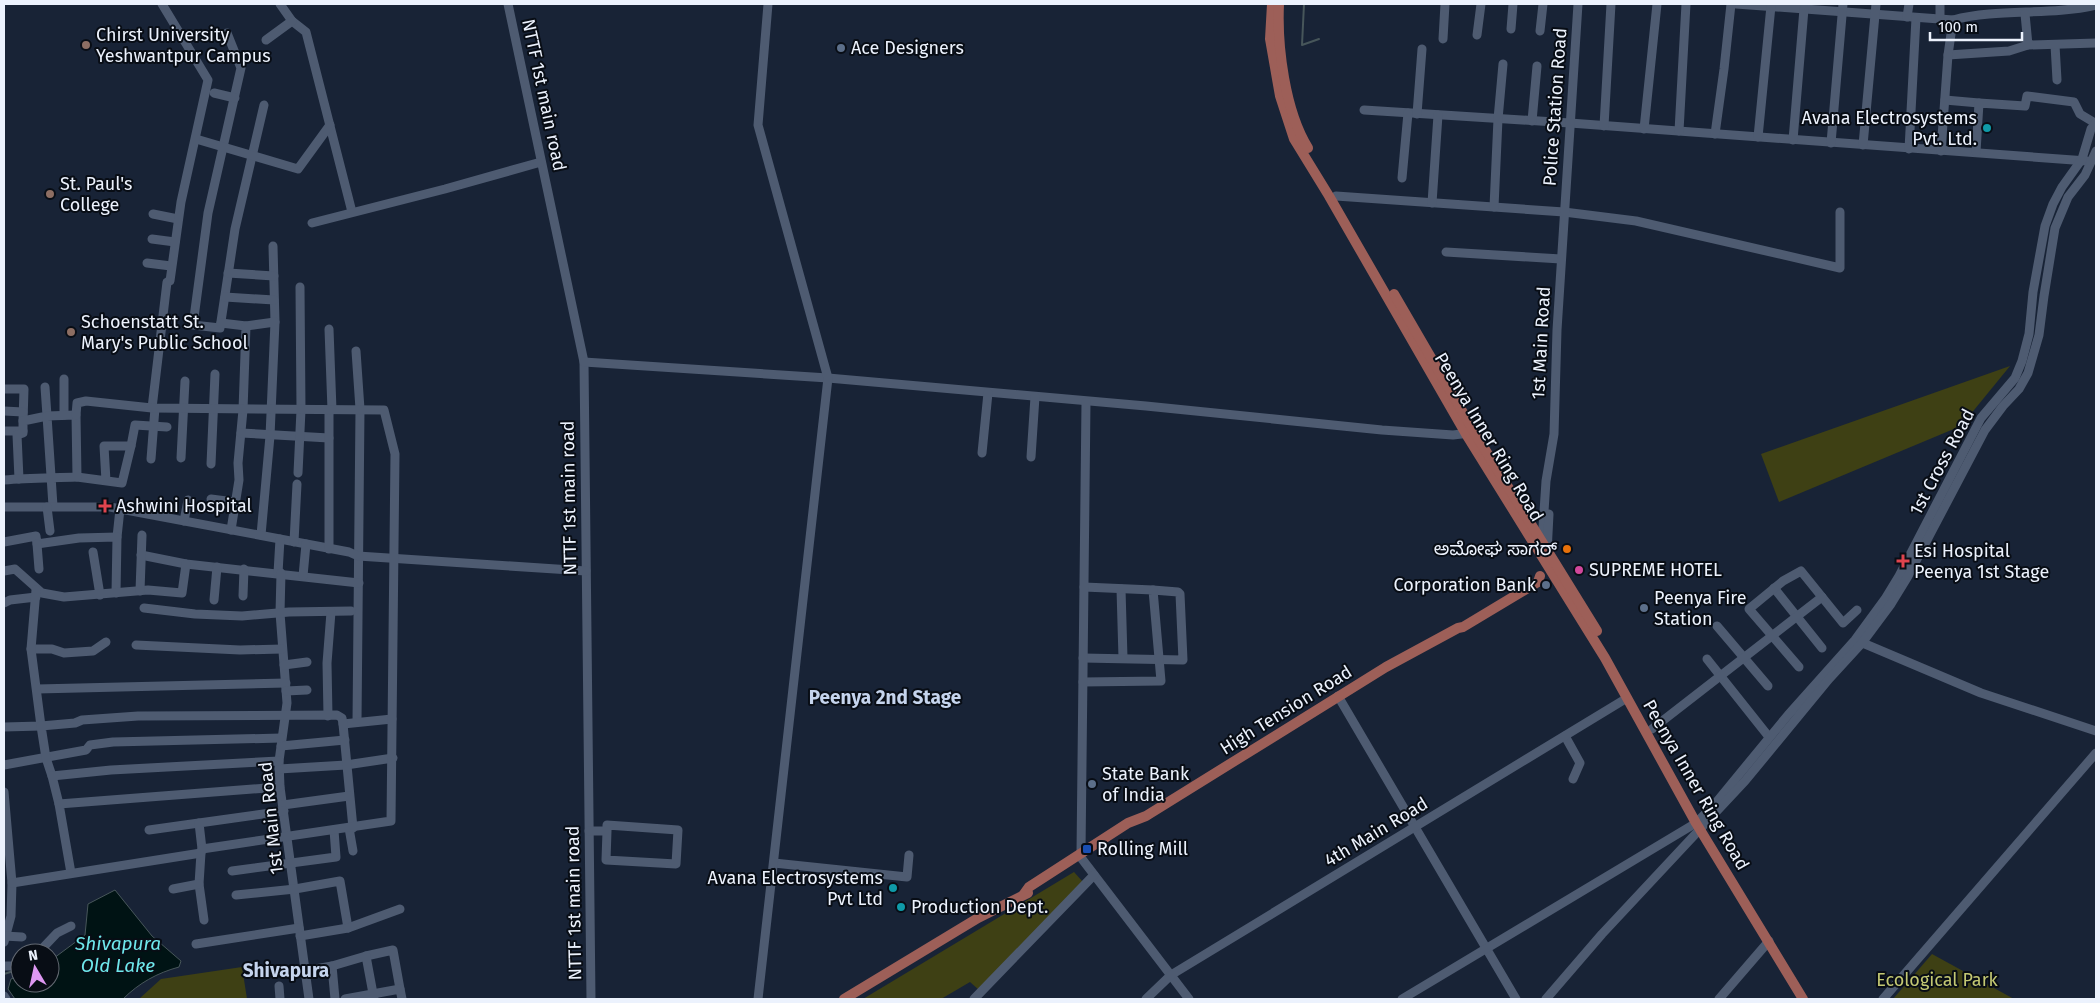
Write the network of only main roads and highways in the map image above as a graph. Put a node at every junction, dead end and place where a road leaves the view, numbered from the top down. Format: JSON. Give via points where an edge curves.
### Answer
{"nodes":[{"id":1,"x":1272,"y":4,"type":"edge"},
{"id":2,"x":1279,"y":4,"type":"edge"},
{"id":3,"x":1464,"y":423,"type":"junction"},
{"id":4,"x":1553,"y":566,"type":"junction"},
{"id":5,"x":1700,"y":824,"type":"junction"},
{"id":6,"x":844,"y":999,"type":"edge"},
{"id":7,"x":1803,"y":999,"type":"edge"},
{"id":8,"x":1811,"y":999,"type":"edge"}],
"edges":[{"from":1,"to":3,"type":"main road","name":"Peenya Inner Ring Road","via":[[1270,39],[1280,96],[1294,139]]},
{"from":2,"to":3,"type":"main road","name":"Peenya Inner Ring Road","via":[[1278,31],[1289,98],[1302,139]]},
{"from":3,"to":4,"type":"main road","name":"Peenya Inner Ring Road"},
{"from":4,"to":5,"type":"main road","name":"Peenya Inner Ring Road"},
{"from":4,"to":5,"type":"main road","name":"Peenya Inner Ring Road","via":[[1613,657]]},
{"from":4,"to":6,"type":"main road","name":"High Tension Road","via":[[1540,576],[1538,582],[1463,628],[1386,667],[1169,802],[1128,823],[1024,894]]},
{"from":5,"to":7,"type":"main road","name":"Peenya Inner Ring Road"},
{"from":5,"to":8,"type":"main road","name":"Peenya Inner Ring Road"}]}
